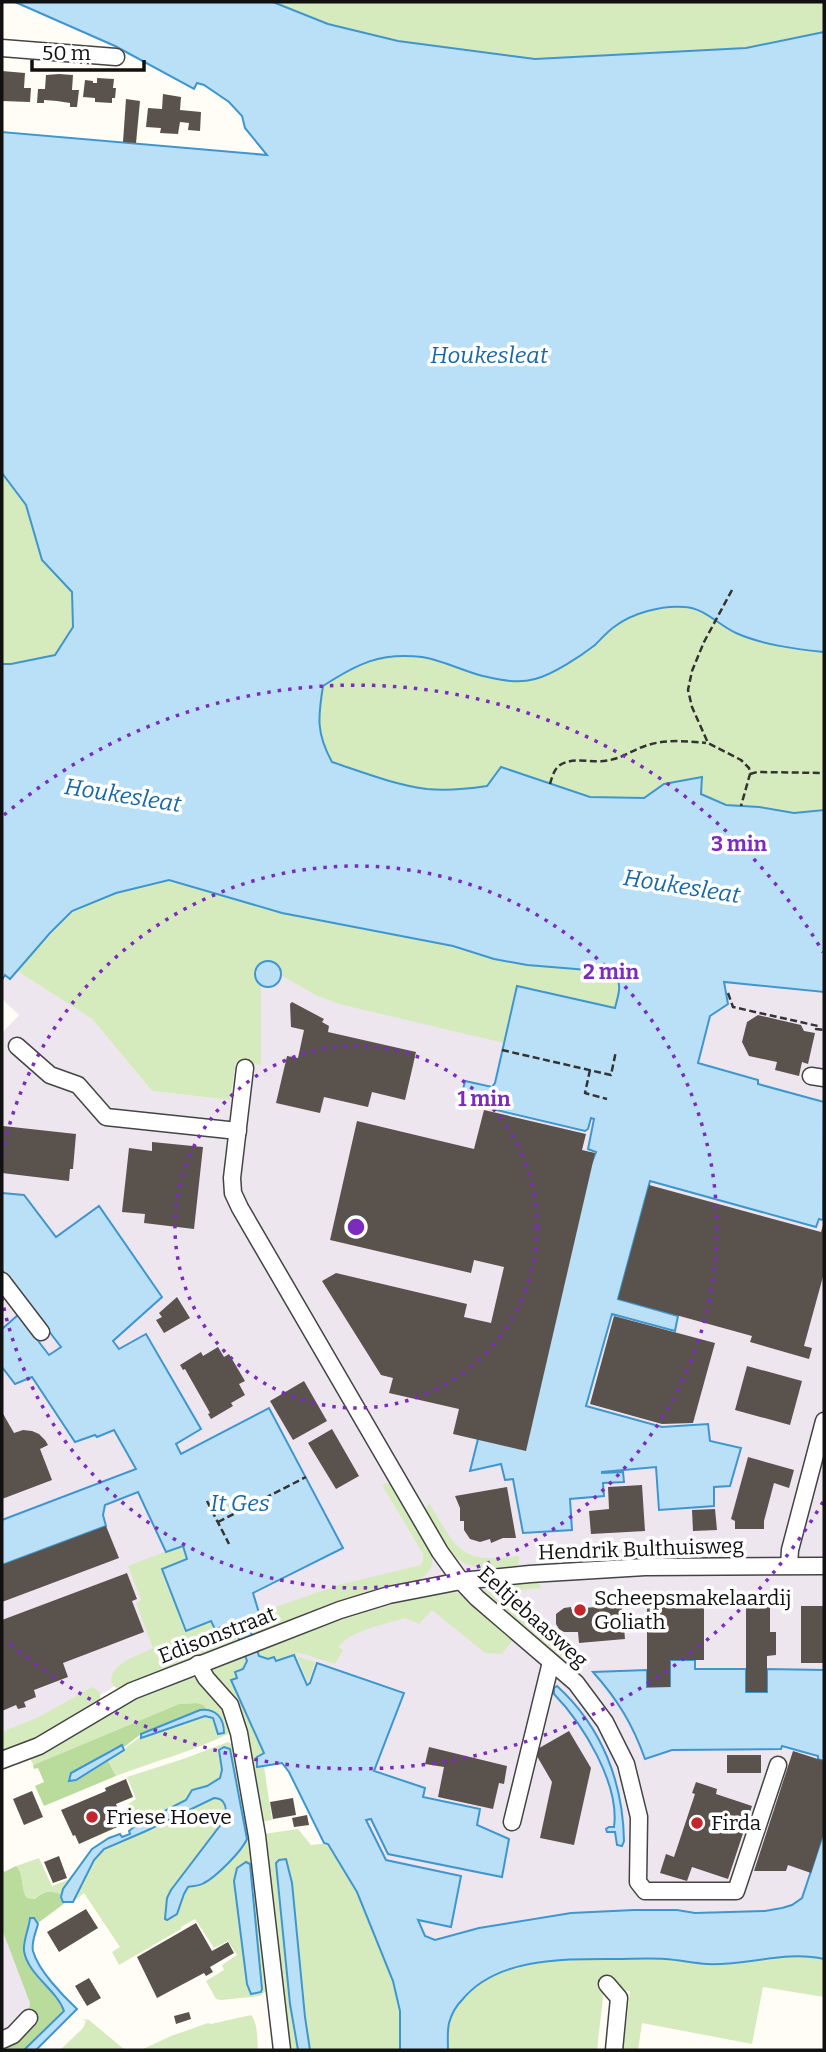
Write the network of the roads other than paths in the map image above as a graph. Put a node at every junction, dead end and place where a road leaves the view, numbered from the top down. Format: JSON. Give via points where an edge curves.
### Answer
{"nodes":[{"id":1,"x":2,"y":48,"type":"edge"},
{"id":2,"x":116,"y":57,"type":"dead end"},
{"id":3,"x":17,"y":1046,"type":"dead end"},
{"id":4,"x":245,"y":1068,"type":"dead end"},
{"id":5,"x":238,"y":1131,"type":"junction"},
{"id":6,"x":2,"y":1281,"type":"edge"},
{"id":7,"x":41,"y":1332,"type":"dead end"},
{"id":8,"x":824,"y":1421,"type":"edge"},
{"id":9,"x":789,"y":1565,"type":"junction"},
{"id":10,"x":824,"y":1566,"type":"edge"},
{"id":11,"x":461,"y":1581,"type":"junction"},
{"id":12,"x":551,"y":1662,"type":"junction"},
{"id":13,"x":198,"y":1664,"type":"junction"},
{"id":14,"x":2,"y":1760,"type":"edge"},
{"id":15,"x":778,"y":1765,"type":"dead end"},
{"id":16,"x":513,"y":1822,"type":"dead end"},
{"id":17,"x":607,"y":1984,"type":"dead end"},
{"id":18,"x":29,"y":2018,"type":"dead end"},
{"id":19,"x":2,"y":2040,"type":"edge"},
{"id":20,"x":282,"y":2050,"type":"edge"},
{"id":21,"x":614,"y":2050,"type":"edge"}],
"edges":[{"from":1,"to":2,"type":"street"},
{"from":3,"to":5,"type":"street","via":[[50,1075],[78,1085],[106,1117]]},
{"from":4,"to":5,"type":"street","name":"Eeltjebaasweg"},
{"from":5,"to":11,"type":"street","name":"Eeltjebaasweg","via":[[232,1178],[240,1208]]},
{"from":6,"to":7,"type":"street"},
{"from":8,"to":9,"type":"street"},
{"from":9,"to":10,"type":"street","name":"Hendrik Bulthuisweg"},
{"from":9,"to":11,"type":"street","name":"Hendrik Bulthuisweg","via":[[645,1567]]},
{"from":11,"to":12,"type":"street","name":"Eeltjebaasweg"},
{"from":11,"to":13,"type":"street","name":"Edisonstraat","via":[[352,1606]]},
{"from":12,"to":15,"type":"street","name":"Eeltjebaasweg","via":[[576,1683],[606,1722],[626,1763],[639,1817],[638,1882],[645,1891],[736,1891]]},
{"from":12,"to":16,"type":"street"},
{"from":13,"to":14,"type":"street","name":"Edisonstraat","via":[[132,1691],[39,1746]]},
{"from":13,"to":20,"type":"street","via":[[230,1706],[239,1733],[257,1836]]},
{"from":17,"to":21,"type":"street","via":[[620,1998]]},
{"from":18,"to":19,"type":"street"}]}
